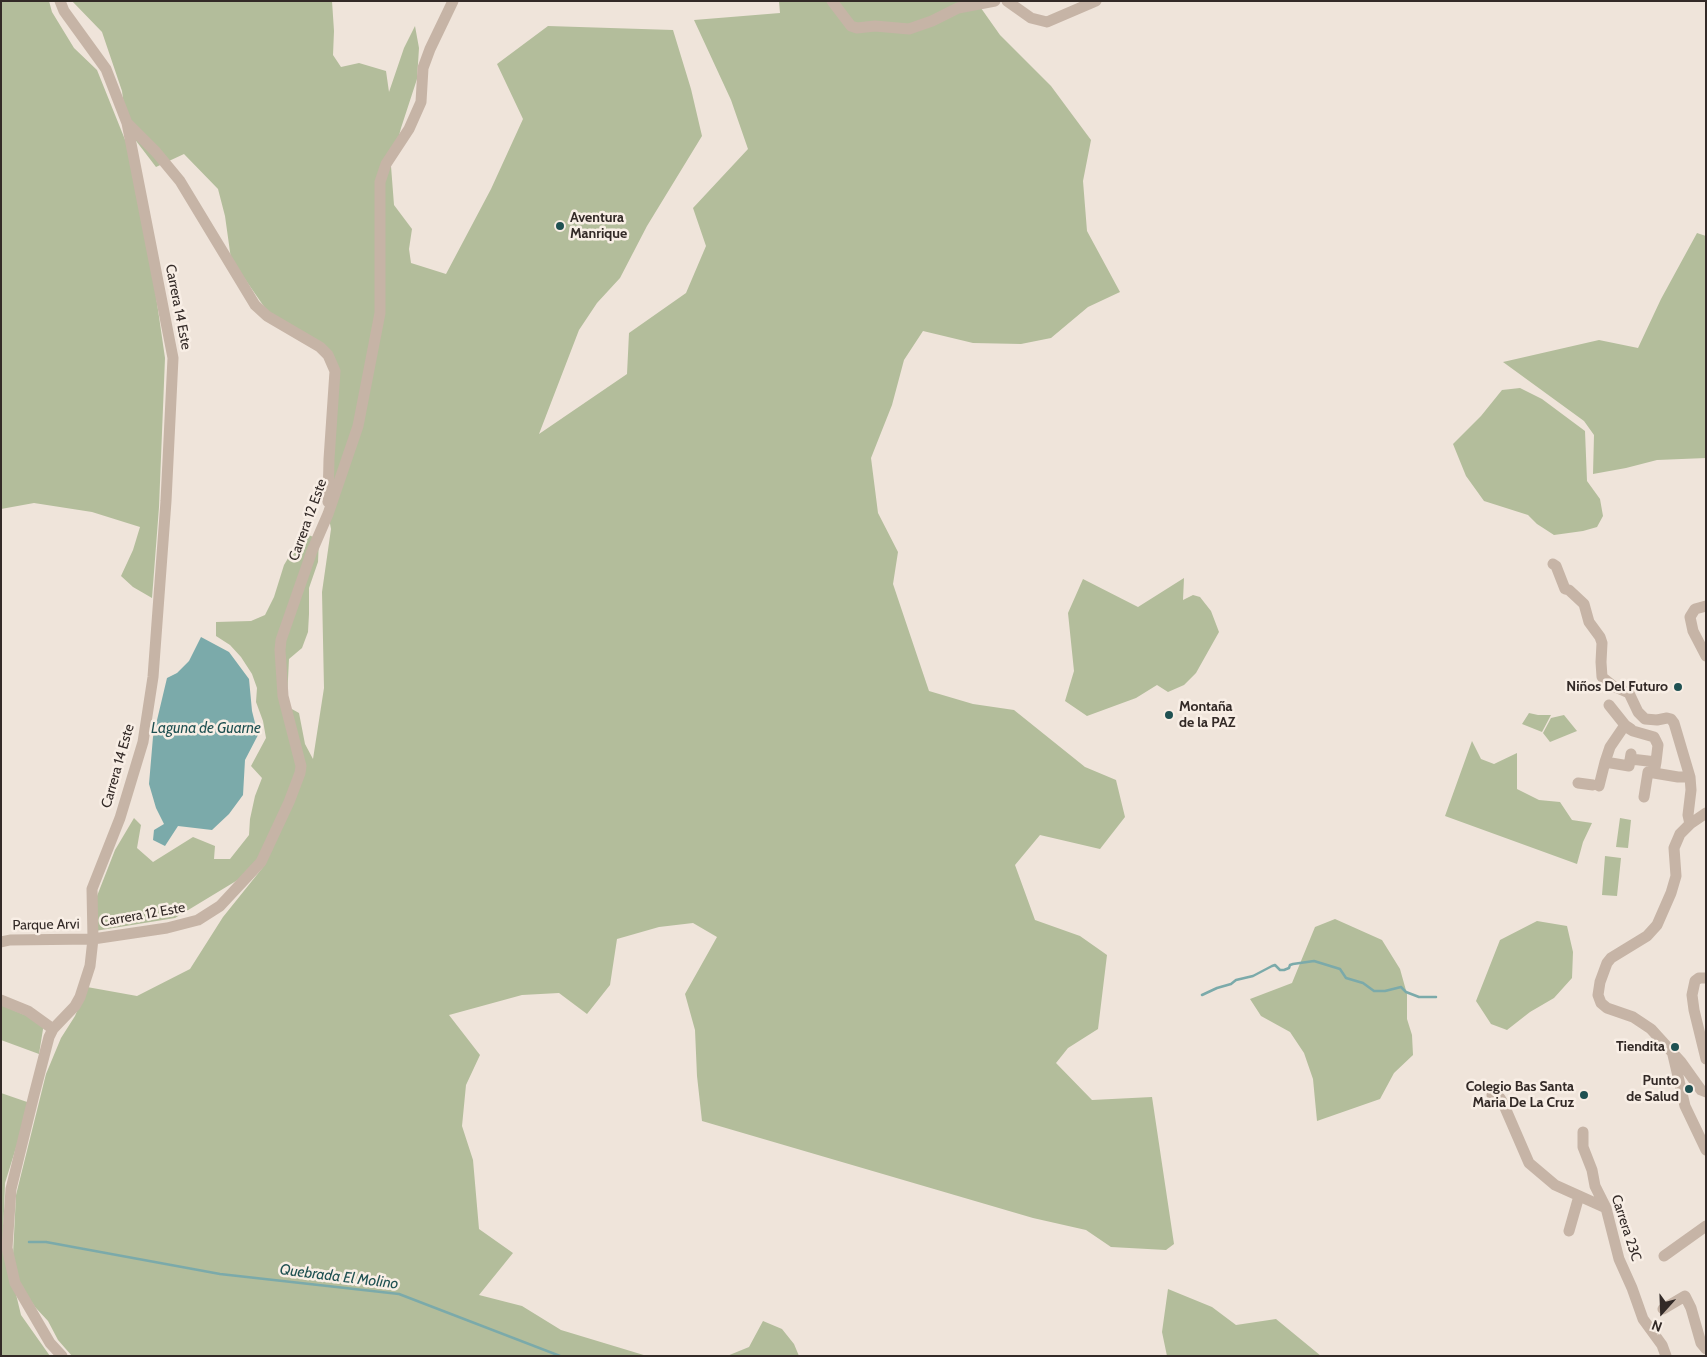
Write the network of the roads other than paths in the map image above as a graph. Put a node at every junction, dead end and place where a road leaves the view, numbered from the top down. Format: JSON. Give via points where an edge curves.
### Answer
{"nodes":[{"id":1,"x":60,"y":1,"type":"edge"},
{"id":2,"x":454,"y":1,"type":"edge"},
{"id":3,"x":832,"y":1,"type":"edge"},
{"id":4,"x":995,"y":1,"type":"edge"},
{"id":5,"x":1007,"y":1,"type":"edge"},
{"id":6,"x":1096,"y":1,"type":"edge"},
{"id":7,"x":128,"y":123,"type":"junction"},
{"id":8,"x":328,"y":514,"type":"junction"},
{"id":9,"x":1553,"y":564,"type":"dead end"},
{"id":10,"x":1706,"y":606,"type":"edge"},
{"id":11,"x":1706,"y":656,"type":"edge"},
{"id":12,"x":1609,"y":705,"type":"dead end"},
{"id":13,"x":1674,"y":723,"type":"junction"},
{"id":14,"x":1627,"y":727,"type":"junction"},
{"id":15,"x":1605,"y":762,"type":"junction"},
{"id":16,"x":1655,"y":768,"type":"junction"},
{"id":17,"x":1690,"y":777,"type":"junction"},
{"id":18,"x":1578,"y":783,"type":"dead end"},
{"id":19,"x":1644,"y":797,"type":"dead end"},
{"id":20,"x":1706,"y":813,"type":"edge"},
{"id":21,"x":1690,"y":824,"type":"junction"},
{"id":22,"x":92,"y":939,"type":"junction"},
{"id":23,"x":1,"y":942,"type":"edge"},
{"id":24,"x":1706,"y":978,"type":"edge"},
{"id":25,"x":1,"y":1000,"type":"edge"},
{"id":26,"x":53,"y":1029,"type":"junction"},
{"id":27,"x":1673,"y":1054,"type":"junction"},
{"id":28,"x":1706,"y":1059,"type":"edge"},
{"id":29,"x":1706,"y":1092,"type":"edge"},
{"id":30,"x":1492,"y":1094,"type":"dead end"},
{"id":31,"x":1583,"y":1132,"type":"dead end"},
{"id":32,"x":1706,"y":1150,"type":"edge"},
{"id":33,"x":1579,"y":1196,"type":"junction"},
{"id":34,"x":1606,"y":1208,"type":"junction"},
{"id":35,"x":1706,"y":1226,"type":"edge"},
{"id":36,"x":1569,"y":1231,"type":"dead end"},
{"id":37,"x":1664,"y":1256,"type":"dead end"},
{"id":38,"x":1664,"y":1309,"type":"dead end"},
{"id":39,"x":1706,"y":1349,"type":"edge"},
{"id":40,"x":62,"y":1356,"type":"edge"},
{"id":41,"x":1666,"y":1356,"type":"edge"}],
"edges":[{"from":1,"to":7,"type":"street","via":[[106,68]]},
{"from":2,"to":8,"type":"street","name":"Carrera 12 Este","via":[[430,49],[424,68],[421,102],[386,164],[380,182],[380,313],[358,426]]},
{"from":3,"to":4,"type":"street","via":[[857,28],[909,29],[958,8]]},
{"from":5,"to":6,"type":"street","via":[[1031,18],[1047,22]]},
{"from":7,"to":8,"type":"street","via":[[180,181],[255,305],[328,355],[335,371]]},
{"from":7,"to":22,"type":"street","name":"Carrera 14 Este","via":[[173,358],[153,677],[143,742],[120,818],[92,889]]},
{"from":8,"to":22,"type":"street","name":"Carrera 12 Este","via":[[281,640],[283,696],[301,766],[289,802],[261,862],[220,906],[198,920]]},
{"from":9,"to":13,"type":"street","via":[[1565,588],[1584,604],[1589,622],[1600,637],[1602,643],[1596,677],[1629,693],[1645,719],[1667,718]]},
{"from":10,"to":11,"type":"street","via":[[1695,609],[1690,617],[1693,631]]},
{"from":12,"to":14,"type":"street"},
{"from":13,"to":14,"type":"street","via":[[1636,730]]},
{"from":13,"to":17,"type":"street"},
{"from":14,"to":15,"type":"street","via":[[1610,747]]},
{"from":14,"to":16,"type":"street","via":[[1654,737],[1658,746]]},
{"from":15,"to":16,"type":"street","via":[[1629,766],[1631,756]]},
{"from":15,"to":18,"type":"street","via":[[1596,785]]},
{"from":16,"to":17,"type":"street","via":[[1678,777]]},
{"from":16,"to":19,"type":"street","via":[[1648,772]]},
{"from":17,"to":21,"type":"street"},
{"from":20,"to":21,"type":"street"},
{"from":21,"to":27,"type":"street","via":[[1680,834],[1674,848],[1676,876],[1658,924],[1647,936],[1611,958],[1598,995],[1607,1008],[1633,1017],[1651,1029]]},
{"from":22,"to":23,"type":"street","name":"Parque Arvi"},
{"from":22,"to":26,"type":"street","name":"Carrera 14 Este","via":[[90,966],[80,998]]},
{"from":24,"to":28,"type":"street","via":[[1695,981],[1692,995]]},
{"from":25,"to":26,"type":"street","via":[[28,1011]]},
{"from":26,"to":40,"type":"street","name":"Carrera 14 Este","via":[[11,1190],[7,1248],[15,1283],[50,1342]]},
{"from":27,"to":29,"type":"street"},
{"from":27,"to":32,"type":"street","via":[[1685,1106]]},
{"from":30,"to":33,"type":"street","via":[[1503,1103],[1528,1163],[1555,1185]]},
{"from":31,"to":34,"type":"street","name":"Carrera 23C","via":[[1582,1147]]},
{"from":33,"to":34,"type":"street"},
{"from":33,"to":36,"type":"street"},
{"from":34,"to":41,"type":"street","name":"Carrera 23C","via":[[1619,1259],[1643,1319]]},
{"from":35,"to":37,"type":"street"},
{"from":38,"to":39,"type":"street","via":[[1685,1296]]}]}
